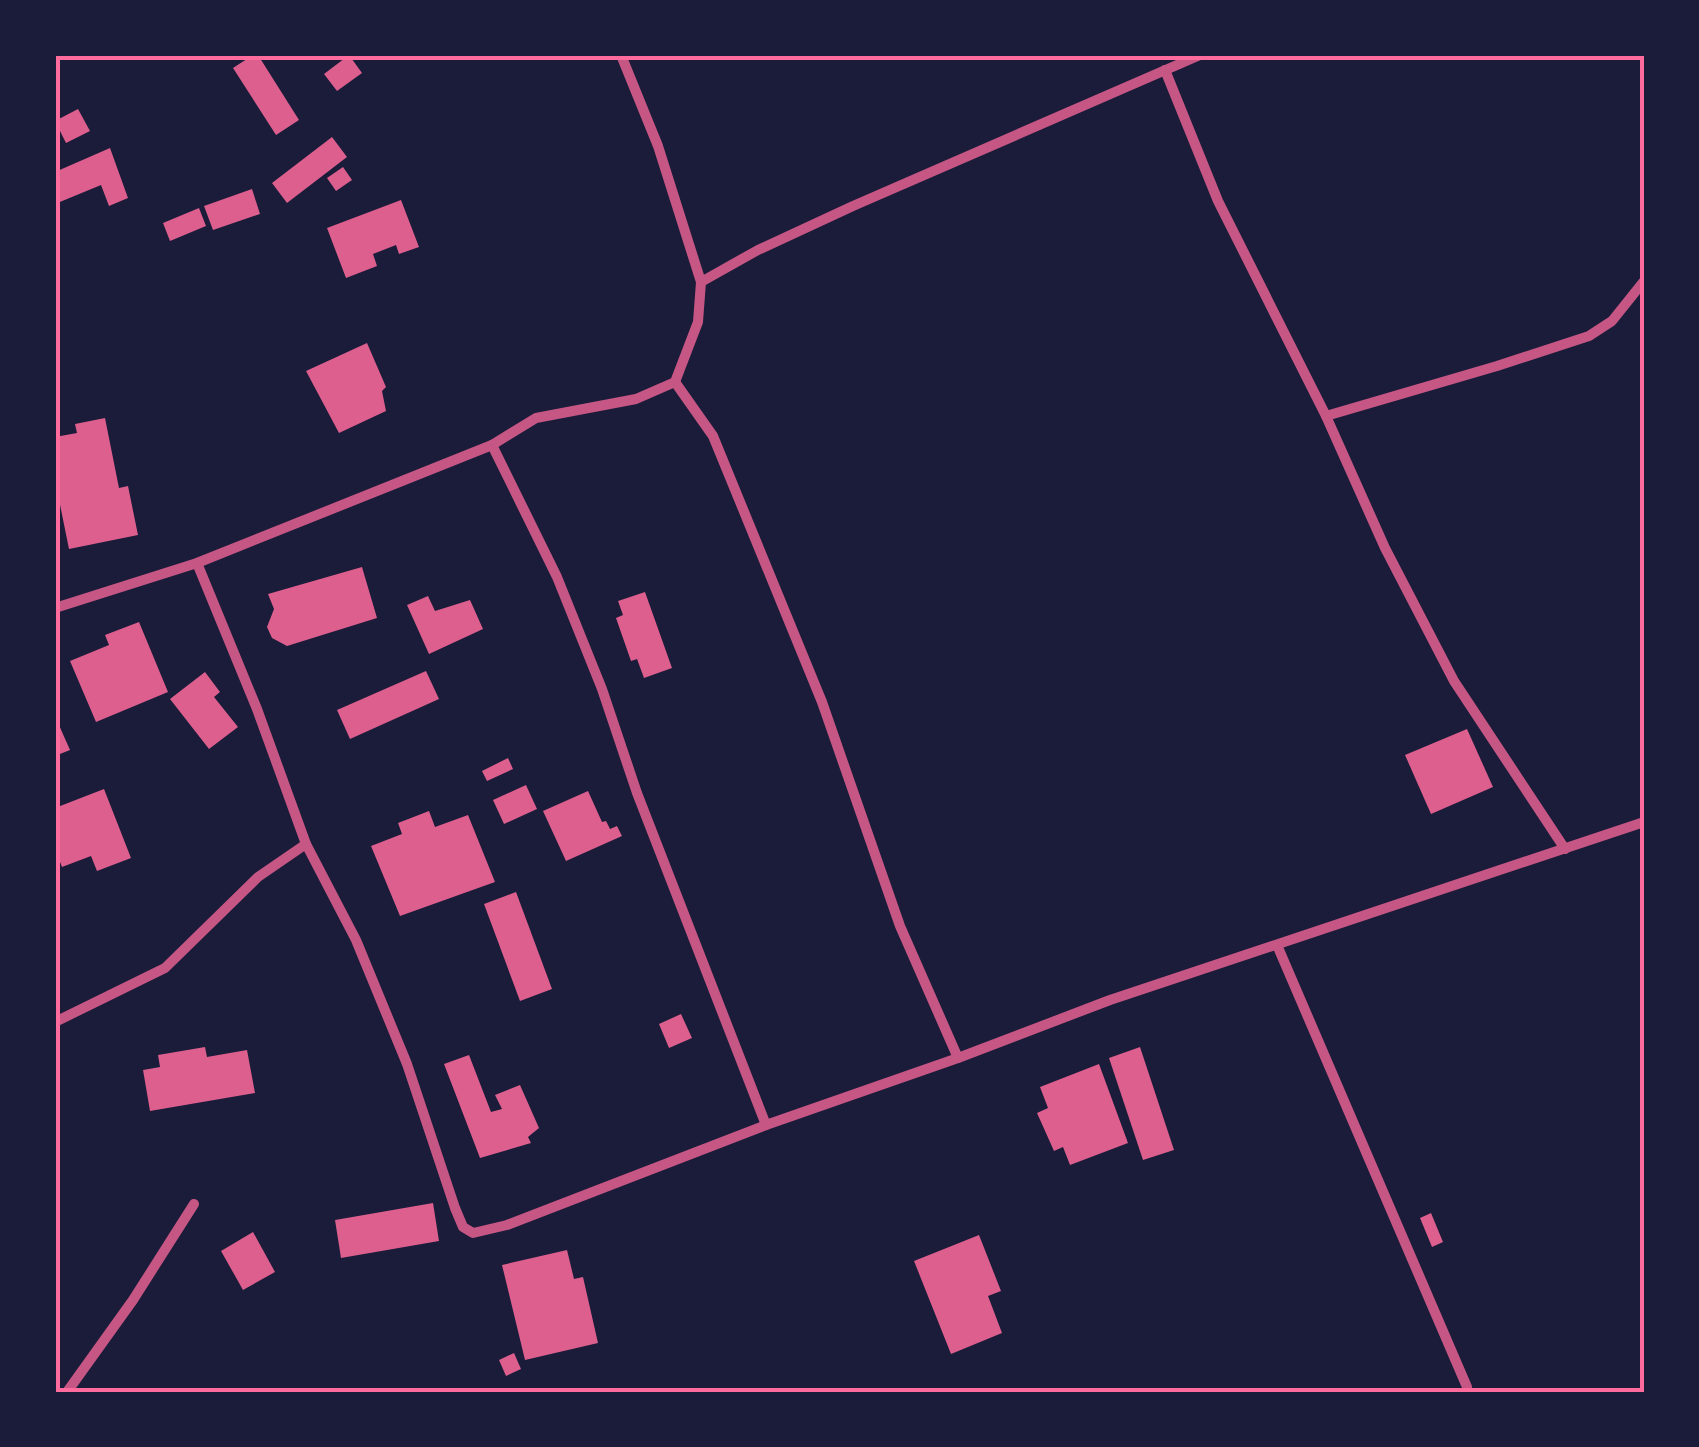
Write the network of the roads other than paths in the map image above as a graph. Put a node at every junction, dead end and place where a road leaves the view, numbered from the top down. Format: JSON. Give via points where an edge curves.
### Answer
{"nodes":[{"id":1,"x":621,"y":55,"type":"edge"},
{"id":2,"x":1200,"y":55,"type":"edge"},
{"id":3,"x":1182,"y":58,"type":"edge"},
{"id":4,"x":1165,"y":70,"type":"junction"},
{"id":5,"x":1644,"y":281,"type":"edge"},
{"id":6,"x":702,"y":282,"type":"junction"},
{"id":7,"x":675,"y":382,"type":"junction"},
{"id":8,"x":1326,"y":416,"type":"junction"},
{"id":9,"x":492,"y":445,"type":"junction"},
{"id":10,"x":197,"y":563,"type":"junction"},
{"id":11,"x":55,"y":608,"type":"edge"},
{"id":12,"x":1644,"y":822,"type":"edge"},
{"id":13,"x":306,"y":844,"type":"junction"},
{"id":14,"x":1565,"y":849,"type":"junction"},
{"id":15,"x":1276,"y":945,"type":"junction"},
{"id":16,"x":55,"y":1022,"type":"edge"},
{"id":17,"x":958,"y":1058,"type":"junction"},
{"id":18,"x":766,"y":1125,"type":"junction"},
{"id":19,"x":194,"y":1204,"type":"dead end"},
{"id":20,"x":1467,"y":1388,"type":"dead end"},
{"id":21,"x":68,"y":1392,"type":"edge"}],
"edges":[{"from":1,"to":6,"type":"street"},
{"from":2,"to":3,"type":"street"},
{"from":3,"to":4,"type":"street"},
{"from":4,"to":6,"type":"street","via":[[758,250]]},
{"from":4,"to":8,"type":"street","via":[[1218,201]]},
{"from":5,"to":8,"type":"street","via":[[1612,321],[1589,336]]},
{"from":6,"to":7,"type":"street","via":[[698,322]]},
{"from":7,"to":9,"type":"street","via":[[636,399],[536,418]]},
{"from":7,"to":17,"type":"street","via":[[713,436],[822,702],[900,926]]},
{"from":8,"to":14,"type":"street","via":[[1454,682]]},
{"from":9,"to":10,"type":"street"},
{"from":9,"to":18,"type":"street","via":[[590,657]]},
{"from":10,"to":11,"type":"street"},
{"from":10,"to":13,"type":"street"},
{"from":12,"to":14,"type":"street"},
{"from":13,"to":16,"type":"street","via":[[258,877],[165,968]]},
{"from":13,"to":18,"type":"street","via":[[356,940],[407,1064],[463,1227],[473,1233],[507,1225]]},
{"from":14,"to":15,"type":"street"},
{"from":15,"to":17,"type":"street"},
{"from":15,"to":20,"type":"street"},
{"from":17,"to":18,"type":"street"},
{"from":19,"to":21,"type":"street"}]}
